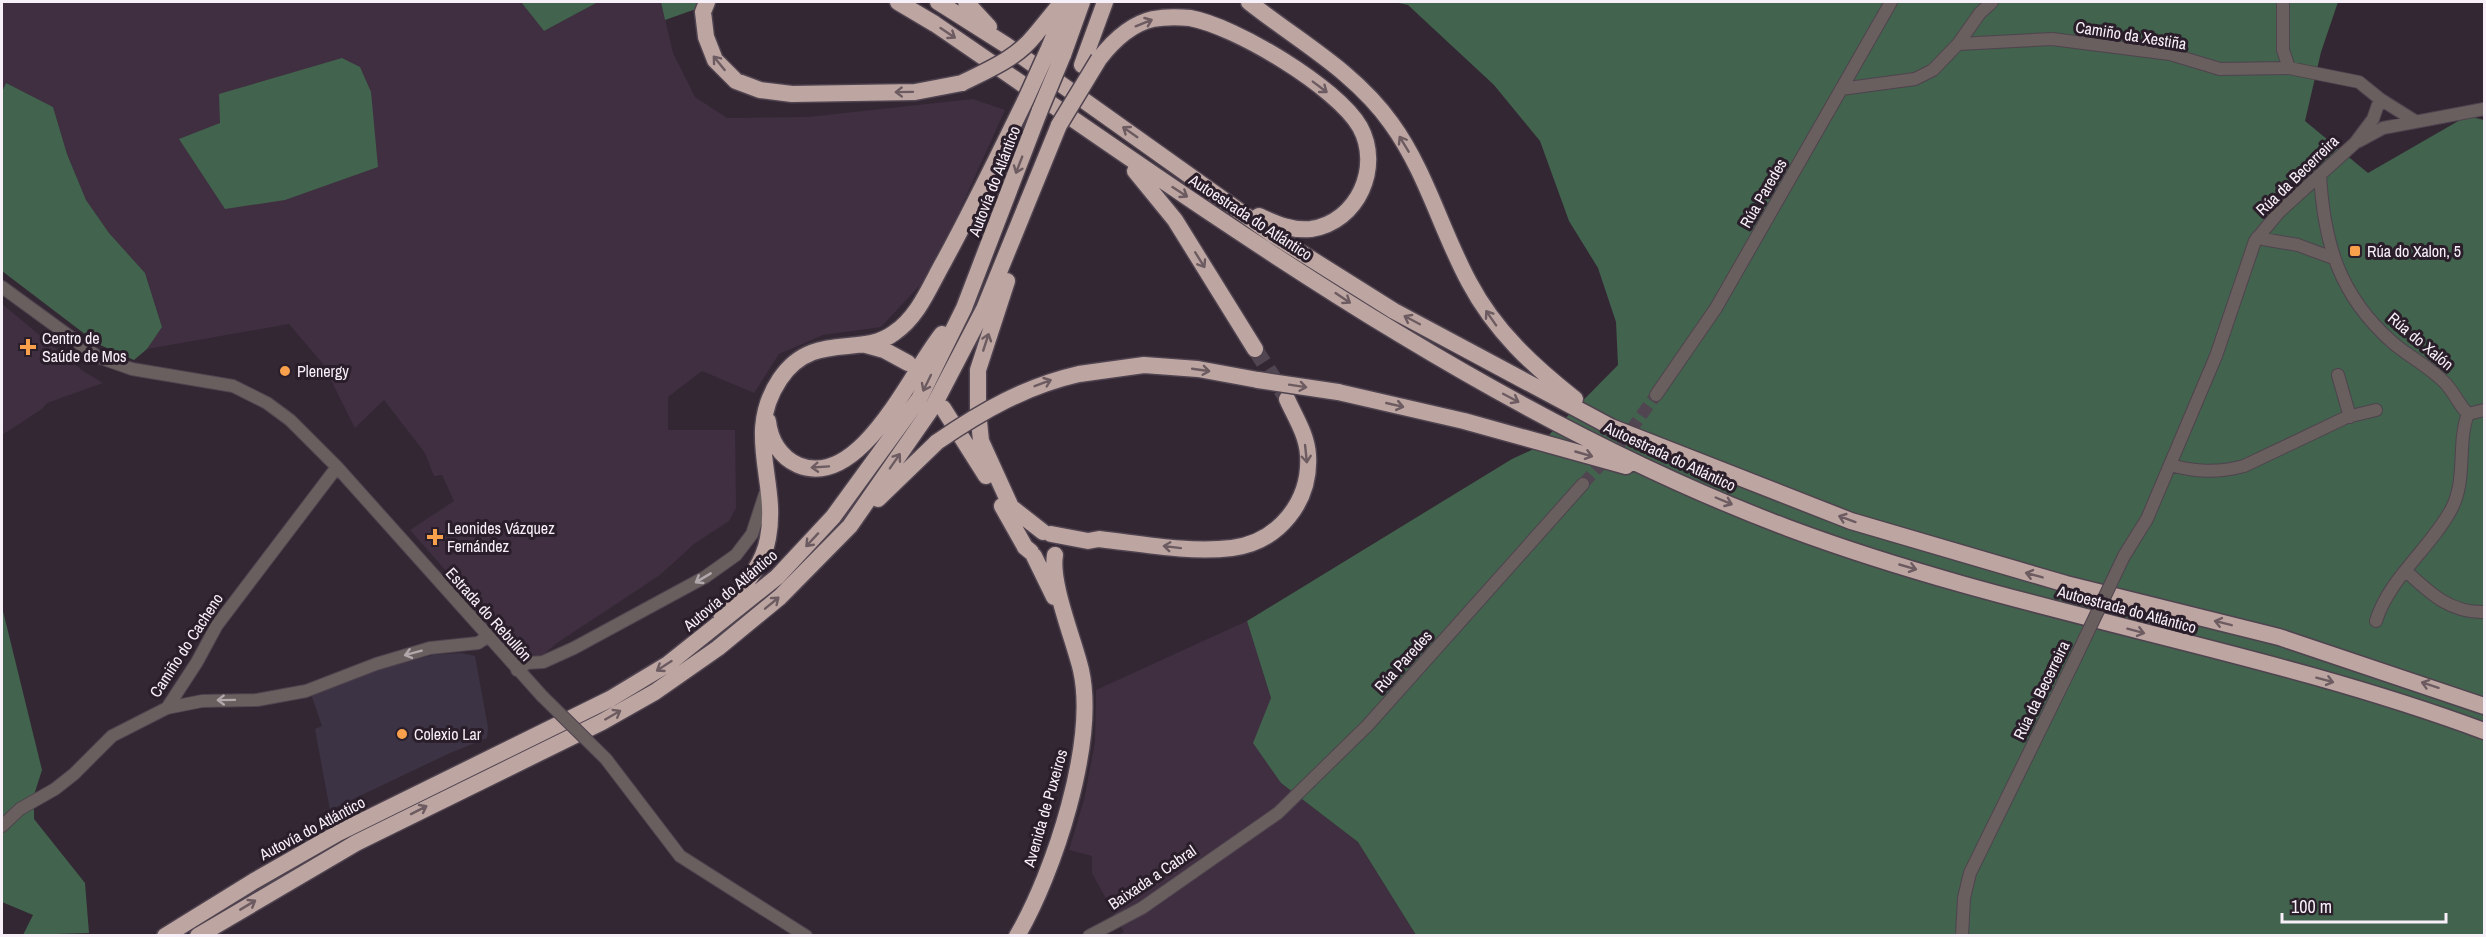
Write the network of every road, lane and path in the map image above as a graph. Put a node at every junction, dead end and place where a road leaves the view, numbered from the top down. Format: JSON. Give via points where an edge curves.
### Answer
{"nodes":[{"id":1,"x":707,"y":2,"type":"edge"},
{"id":2,"x":898,"y":2,"type":"edge"},
{"id":3,"x":938,"y":2,"type":"edge"},
{"id":4,"x":966,"y":2,"type":"edge"},
{"id":5,"x":1062,"y":2,"type":"edge"},
{"id":6,"x":1068,"y":2,"type":"edge"},
{"id":7,"x":1082,"y":2,"type":"edge"},
{"id":8,"x":1105,"y":2,"type":"edge"},
{"id":9,"x":1250,"y":2,"type":"edge"},
{"id":10,"x":1891,"y":2,"type":"edge"},
{"id":11,"x":1992,"y":2,"type":"edge"},
{"id":12,"x":2283,"y":2,"type":"edge"},
{"id":13,"x":1958,"y":44,"type":"junction"},
{"id":14,"x":1006,"y":45,"type":"junction"},
{"id":15,"x":1056,"y":51,"type":"junction"},
{"id":16,"x":2289,"y":68,"type":"junction"},
{"id":17,"x":1841,"y":88,"type":"junction"},
{"id":18,"x":2380,"y":99,"type":"junction"},
{"id":19,"x":2484,"y":109,"type":"edge"},
{"id":20,"x":2415,"y":121,"type":"junction"},
{"id":21,"x":1059,"y":126,"type":"junction"},
{"id":22,"x":2355,"y":143,"type":"junction"},
{"id":23,"x":1113,"y":148,"type":"junction"},
{"id":24,"x":2320,"y":175,"type":"junction"},
{"id":25,"x":1229,"y":202,"type":"junction"},
{"id":26,"x":1025,"y":211,"type":"junction"},
{"id":27,"x":2257,"y":238,"type":"junction"},
{"id":28,"x":2334,"y":258,"type":"junction"},
{"id":29,"x":2,"y":287,"type":"edge"},
{"id":30,"x":964,"y":308,"type":"junction"},
{"id":31,"x":901,"y":328,"type":"junction"},
{"id":32,"x":853,"y":344,"type":"junction"},
{"id":33,"x":1255,"y":349,"type":"tunnel mouth"},
{"id":34,"x":2338,"y":375,"type":"dead end"},
{"id":35,"x":1656,"y":395,"type":"tunnel mouth"},
{"id":36,"x":1287,"y":399,"type":"tunnel mouth"},
{"id":37,"x":768,"y":405,"type":"junction"},
{"id":38,"x":943,"y":408,"type":"dead end"},
{"id":39,"x":2376,"y":410,"type":"dead end"},
{"id":40,"x":2484,"y":410,"type":"edge"},
{"id":41,"x":2468,"y":414,"type":"junction"},
{"id":42,"x":2350,"y":417,"type":"junction"},
{"id":43,"x":1611,"y":427,"type":"junction"},
{"id":44,"x":2170,"y":465,"type":"junction"},
{"id":45,"x":338,"y":467,"type":"junction"},
{"id":46,"x":986,"y":474,"type":"junction"},
{"id":47,"x":1670,"y":479,"type":"junction"},
{"id":48,"x":767,"y":481,"type":"junction"},
{"id":49,"x":1583,"y":484,"type":"tunnel mouth"},
{"id":50,"x":1001,"y":486,"type":"junction"},
{"id":51,"x":850,"y":526,"type":"junction"},
{"id":52,"x":1047,"y":533,"type":"junction"},
{"id":53,"x":1099,"y":539,"type":"junction"},
{"id":54,"x":1033,"y":554,"type":"junction"},
{"id":55,"x":1054,"y":555,"type":"junction"},
{"id":56,"x":2406,"y":571,"type":"junction"},
{"id":57,"x":2484,"y":612,"type":"edge"},
{"id":58,"x":1065,"y":616,"type":"junction"},
{"id":59,"x":2376,"y":621,"type":"dead end"},
{"id":60,"x":487,"y":637,"type":"junction"},
{"id":61,"x":705,"y":637,"type":"junction"},
{"id":62,"x":517,"y":670,"type":"junction"},
{"id":63,"x":2484,"y":706,"type":"edge"},
{"id":64,"x":167,"y":708,"type":"junction"},
{"id":65,"x":2484,"y":731,"type":"edge"},
{"id":66,"x":2,"y":826,"type":"edge"},
{"id":67,"x":1232,"y":843,"type":"joint"},
{"id":68,"x":800,"y":934,"type":"edge"},
{"id":69,"x":165,"y":936,"type":"edge"},
{"id":70,"x":198,"y":936,"type":"edge"},
{"id":71,"x":1017,"y":936,"type":"edge"},
{"id":72,"x":1089,"y":936,"type":"edge"},
{"id":73,"x":1962,"y":936,"type":"edge"}],
"edges":[{"from":5,"to":1,"type":"highway","one_way":true,"bridge":true,"via":[[1027,45],[1000,65],[962,83],[915,92],[792,94],[760,90],[736,81],[715,60],[706,37],[703,12]]},
{"from":2,"to":23,"type":"highway","name":"Autoestrada do Atlántico","one_way":true},
{"from":3,"to":14,"type":"highway","name":"Autoestrada do Atlántico"},
{"from":4,"to":14,"type":"highway"},
{"from":6,"to":15,"type":"highway"},
{"from":7,"to":15,"type":"highway","name":"Autovía do Atlántico"},
{"from":8,"to":21,"type":"highway","name":"Autovía do Atlántico","bridge":true},
{"from":43,"to":9,"type":"highway","one_way":true,"via":[[1536,368],[1496,324],[1463,271],[1405,143],[1374,102],[1336,65]]},
{"from":10,"to":17,"type":"street","name":"Rúa Paredes"},
{"from":11,"to":13,"type":"street"},
{"from":12,"to":16,"type":"street","via":[[2283,50]]},
{"from":13,"to":16,"type":"street","name":"Camiño da Xestiña","via":[[2052,39],[2170,54],[2220,69]]},
{"from":13,"to":17,"type":"street","via":[[1933,70],[1915,79]]},
{"from":25,"to":14,"type":"highway","name":"Autoestrada do Atlántico","one_way":true},
{"from":15,"to":30,"type":"highway","name":"Autovía do Atlántico","one_way":true,"bridge":true,"via":[[1040,111]]},
{"from":15,"to":31,"type":"highway","bridge":true,"via":[[1025,101],[973,210],[921,303]]},
{"from":16,"to":18,"type":"street","name":"Camiño da Xestiña","via":[[2359,81]]},
{"from":17,"to":35,"type":"street","name":"Rúa Paredes","via":[[1716,308]]},
{"from":18,"to":20,"type":"street","name":"Camiño da Xestiña"},
{"from":18,"to":22,"type":"street","name":"Rúa da Becerreira","via":[[2373,119]]},
{"from":19,"to":20,"type":"street","name":"Rúa da Becerreira"},
{"from":20,"to":22,"type":"street","name":"Rúa da Becerreira","via":[[2383,128]]},
{"from":21,"to":25,"type":"highway","one_way":true,"bridge":true,"via":[[1100,59],[1118,39],[1140,24],[1170,17],[1191,18],[1232,34],[1287,63],[1353,116],[1367,146],[1369,165],[1358,199],[1340,218],[1326,225],[1295,229],[1278,225]]},
{"from":21,"to":26,"type":"highway","name":"Autovía do Atlántico"},
{"from":22,"to":24,"type":"street","name":"Rúa da Becerreira"},
{"from":23,"to":33,"type":"highway","one_way":true,"via":[[1176,220]]},
{"from":23,"to":47,"type":"highway","name":"Autoestrada do Atlántico","one_way":true,"via":[[1462,372]]},
{"from":24,"to":27,"type":"street","name":"Rúa da Becerreira"},
{"from":24,"to":28,"type":"street","name":"Rúa do Xalón","via":[[2322,207]]},
{"from":43,"to":25,"type":"highway","name":"Autoestrada do Atlántico","one_way":true,"via":[[1394,311],[1273,235]]},
{"from":50,"to":26,"type":"highway","one_way":true,"via":[[981,441],[978,370],[1023,236]]},
{"from":51,"to":26,"type":"highway","name":"Autovía do Atlántico","one_way":true,"via":[[934,405],[984,309]]},
{"from":27,"to":28,"type":"street","via":[[2298,245]]},
{"from":27,"to":44,"type":"street","name":"Rúa da Becerreira","via":[[2216,356]]},
{"from":28,"to":41,"type":"street","name":"Rúa do Xalón","via":[[2337,271],[2363,311],[2391,342],[2446,384]]},
{"from":29,"to":45,"type":"street","name":"Estrada do Rebullón","via":[[98,357],[132,369],[212,381],[251,394],[290,420]]},
{"from":30,"to":37,"type":"highway","one_way":true,"via":[[867,444],[835,466],[807,468],[788,459],[769,430]]},
{"from":30,"to":61,"type":"highway","name":"Autovía do Atlántico","one_way":true,"via":[[919,399],[833,517],[777,577]]},
{"from":31,"to":32,"type":"highway","via":[[881,340]]},
{"from":31,"to":32,"type":"highway","via":[[896,347],[905,361],[876,347]]},
{"from":32,"to":37,"type":"highway","via":[[826,348],[798,361],[780,379]]},
{"from":34,"to":42,"type":"street"},
{"from":36,"to":53,"type":"highway","one_way":true,"via":[[1308,453],[1307,477],[1299,502],[1274,532],[1233,548],[1190,549]]},
{"from":37,"to":48,"type":"highway","via":[[762,430]]},
{"from":38,"to":46,"type":"highway"},
{"from":39,"to":42,"type":"street"},
{"from":40,"to":41,"type":"street"},
{"from":41,"to":56,"type":"street","via":[[2453,505],[2437,534]]},
{"from":42,"to":44,"type":"street","via":[[2235,468],[2195,471]]},
{"from":63,"to":43,"type":"highway","name":"Autoestrada do Atlántico","one_way":true,"via":[[2279,637],[2066,584],[1851,521]]},
{"from":44,"to":73,"type":"street","name":"Rúa da Becerreira","bridge":true,"via":[[2147,519],[2124,556],[1970,873]]},
{"from":45,"to":60,"type":"street","name":"Estrada do Rebullón"},
{"from":45,"to":64,"type":"street","name":"Camiño do Cacheno","via":[[217,625]]},
{"from":46,"to":50,"type":"highway"},
{"from":46,"to":54,"type":"highway","name":"Avenida de Puxeiros","via":[[1025,547]]},
{"from":51,"to":47,"type":"highway","one_way":true,"bridge":true,"via":[[937,442],[995,404],[1052,380],[1125,366],[1198,369],[1338,392],[1464,421]]},
{"from":47,"to":65,"type":"highway","name":"Autoestrada do Atlántico","one_way":true,"via":[[1788,528],[1877,558],[2060,611],[2343,684]]},
{"from":48,"to":61,"type":"highway","via":[[769,520],[764,555]]},
{"from":48,"to":62,"type":"street","one_way":true,"via":[[752,534],[736,555],[705,577],[574,648]]},
{"from":49,"to":67,"type":"street","name":"Rúa Paredes","via":[[1368,725],[1278,813]]},
{"from":50,"to":52,"type":"highway","via":[[1011,507]]},
{"from":50,"to":53,"type":"highway","via":[[1042,520]]},
{"from":70,"to":51,"type":"highway","name":"Autovía do Atlántico","one_way":true,"via":[[356,843],[655,692],[718,648],[780,597]]},
{"from":52,"to":53,"type":"highway","via":[[1088,542]]},
{"from":52,"to":54,"type":"highway","via":[[1032,539]]},
{"from":52,"to":55,"type":"highway","via":[[1058,544]]},
{"from":54,"to":55,"type":"highway","via":[[1047,560]]},
{"from":54,"to":58,"type":"highway","name":"Avenida de Puxeiros"},
{"from":55,"to":58,"type":"highway","name":"Avenida de Puxeiros","via":[[1054,572]]},
{"from":56,"to":57,"type":"street","via":[[2433,596],[2454,608]]},
{"from":56,"to":59,"type":"street","via":[[2380,605]]},
{"from":58,"to":71,"type":"highway","name":"Avenida de Puxeiros","via":[[1082,672],[1085,709],[1080,755],[1054,852]]},
{"from":60,"to":62,"type":"street","name":"Estrada do Rebullón"},
{"from":60,"to":64,"type":"street","one_way":true,"via":[[478,644],[430,648],[387,660],[306,691]]},
{"from":61,"to":69,"type":"highway","name":"Autovía do Atlántico","one_way":true,"via":[[610,699],[338,834]]},
{"from":62,"to":68,"type":"street","name":"Estrada do Rebullón","bridge":true,"via":[[606,759],[680,856]]},
{"from":64,"to":66,"type":"street","name":"Camiño do Cacheno","via":[[111,735],[74,774],[20,809]]},
{"from":67,"to":72,"type":"street","name":"Baixada a Cabral","via":[[1142,908]]}]}
